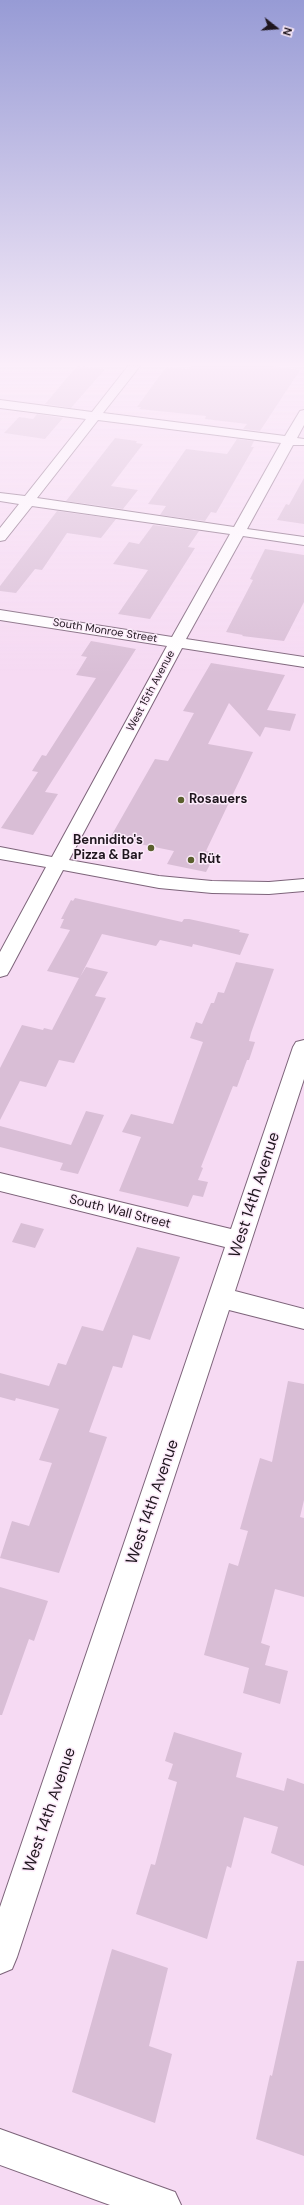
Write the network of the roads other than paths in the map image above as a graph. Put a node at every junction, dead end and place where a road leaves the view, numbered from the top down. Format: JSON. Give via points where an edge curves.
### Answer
{"nodes":[{"id":1,"x":53,"y":469,"type":"edge"},
{"id":2,"x":273,"y":469,"type":"edge"},
{"id":3,"x":0,"y":497,"type":"edge"},
{"id":4,"x":28,"y":501,"type":"junction"},
{"id":5,"x":240,"y":531,"type":"junction"},
{"id":6,"x":0,"y":537,"type":"edge"},
{"id":7,"x":304,"y":541,"type":"edge"},
{"id":8,"x":0,"y":615,"type":"edge"},
{"id":9,"x":177,"y":642,"type":"junction"},
{"id":10,"x":304,"y":662,"type":"edge"},
{"id":11,"x":0,"y":853,"type":"edge"},
{"id":12,"x":58,"y":864,"type":"junction"},
{"id":13,"x":304,"y":885,"type":"edge"},
{"id":14,"x":0,"y":970,"type":"edge"},
{"id":15,"x":304,"y":1047,"type":"edge"},
{"id":16,"x":0,"y":1182,"type":"edge"},
{"id":17,"x":240,"y":1241,"type":"junction"},
{"id":18,"x":221,"y":1298,"type":"junction"},
{"id":19,"x":304,"y":1319,"type":"edge"},
{"id":20,"x":0,"y":1957,"type":"edge"},
{"id":21,"x":0,"y":2147,"type":"edge"},
{"id":22,"x":162,"y":2205,"type":"edge"}],
"edges":[{"from":1,"to":4,"type":"street"},
{"from":2,"to":5,"type":"street","name":"West 15th Avenue"},
{"from":3,"to":4,"type":"street"},
{"from":4,"to":5,"type":"street"},
{"from":4,"to":6,"type":"street"},
{"from":5,"to":7,"type":"street"},
{"from":5,"to":9,"type":"street","name":"West 15th Avenue"},
{"from":8,"to":9,"type":"street","name":"South Monroe Street"},
{"from":9,"to":10,"type":"street","name":"South Monroe Street"},
{"from":9,"to":12,"type":"street","name":"West 15th Avenue"},
{"from":11,"to":12,"type":"street"},
{"from":12,"to":13,"type":"street","via":[[159,882],[212,888]]},
{"from":12,"to":14,"type":"street","name":"West 15th Avenue"},
{"from":15,"to":17,"type":"street","name":"West 14th Avenue"},
{"from":16,"to":17,"type":"street","name":"South Wall Street"},
{"from":17,"to":18,"type":"street","name":"West 14th Avenue"},
{"from":18,"to":19,"type":"street"},
{"from":18,"to":20,"type":"street","name":"West 14th Avenue"},
{"from":21,"to":22,"type":"street"}]}
